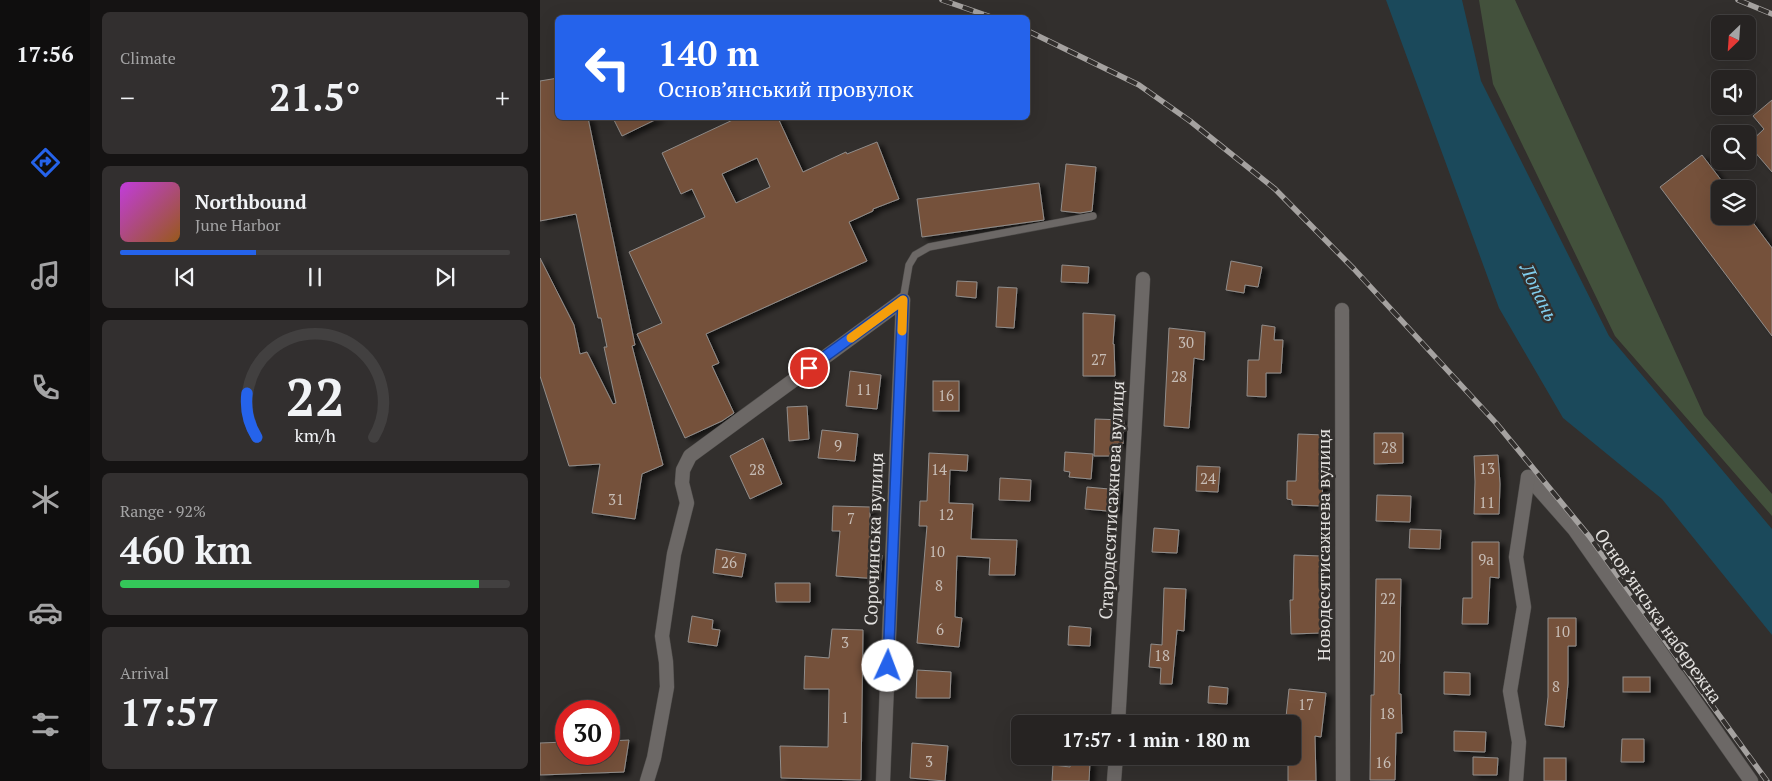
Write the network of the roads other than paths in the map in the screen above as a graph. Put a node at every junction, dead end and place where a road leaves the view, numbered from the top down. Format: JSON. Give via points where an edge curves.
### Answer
{"nodes":[{"id":1,"x":1093,"y":216,"type":"dead end"},
{"id":2,"x":1144,"y":279,"type":"dead end"},
{"id":3,"x":903,"y":300,"type":"junction"},
{"id":4,"x":1342,"y":310,"type":"dead end"},
{"id":5,"x":1119,"y":715,"type":"edge"},
{"id":6,"x":1115,"y":765,"type":"edge"},
{"id":7,"x":647,"y":781,"type":"edge"},
{"id":8,"x":883,"y":781,"type":"edge"},
{"id":9,"x":1114,"y":781,"type":"edge"},
{"id":10,"x":1343,"y":781,"type":"edge"},
{"id":11,"x":1516,"y":781,"type":"edge"},
{"id":12,"x":1752,"y":781,"type":"edge"}],
"edges":[{"from":1,"to":3,"type":"lane","via":[[929,246],[914,255],[909,265]]},
{"from":2,"to":5,"type":"street","name":"Стародесятисажнева вулиця"},
{"from":3,"to":7,"type":"street","via":[[690,456],[683,470],[682,483],[687,503],[674,554],[662,636],[667,687]]},
{"from":3,"to":8,"type":"street","name":"Сорочинська вулиця"},
{"from":4,"to":10,"type":"street","name":"Новодесятисажнева вулиця"},
{"from":6,"to":9,"type":"street"},
{"from":11,"to":12,"type":"street","name":"Основ’янська набережна","via":[[1519,742],[1510,691],[1524,607],[1516,557],[1528,477],[1574,529]]}]}
